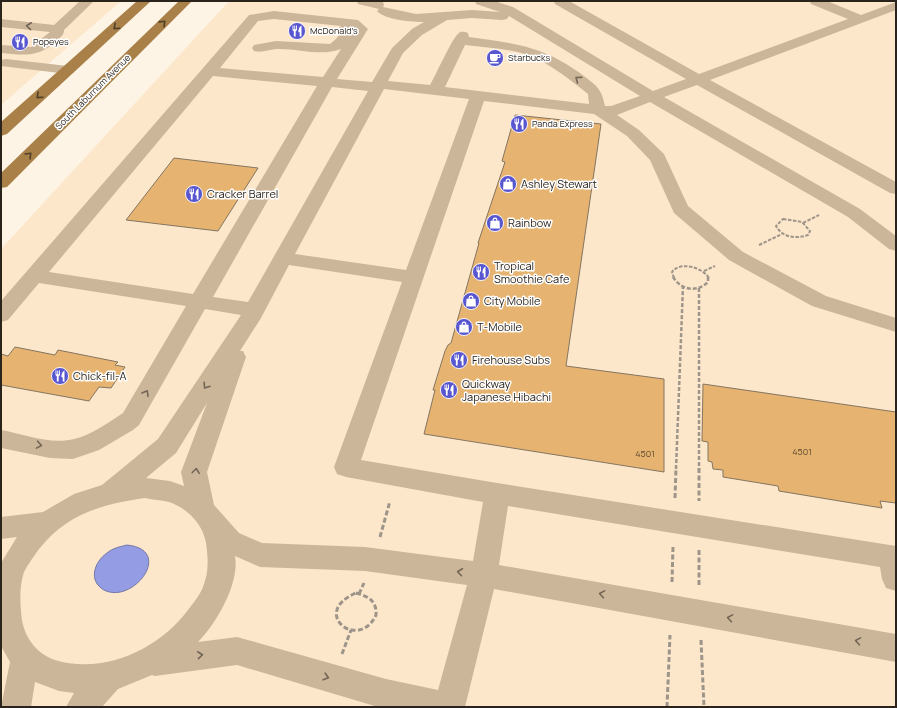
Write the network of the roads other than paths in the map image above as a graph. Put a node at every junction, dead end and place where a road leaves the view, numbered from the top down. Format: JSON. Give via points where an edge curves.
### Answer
{"nodes":[{"id":1,"x":88,"y":1,"type":"edge"},
{"id":2,"x":145,"y":1,"type":"edge"},
{"id":3,"x":186,"y":1,"type":"edge"},
{"id":4,"x":363,"y":1,"type":"edge"},
{"id":5,"x":475,"y":1,"type":"edge"},
{"id":6,"x":481,"y":1,"type":"edge"},
{"id":7,"x":560,"y":1,"type":"edge"},
{"id":8,"x":816,"y":1,"type":"edge"},
{"id":9,"x":380,"y":6,"type":"edge"},
{"id":10,"x":896,"y":6,"type":"edge"},
{"id":11,"x":284,"y":16,"type":"junction"},
{"id":12,"x":448,"y":17,"type":"junction"},
{"id":13,"x":860,"y":19,"type":"junction"},
{"id":14,"x":525,"y":22,"type":"junction"},
{"id":15,"x":1,"y":23,"type":"edge"},
{"id":16,"x":57,"y":29,"type":"junction"},
{"id":17,"x":232,"y":45,"type":"junction"},
{"id":18,"x":258,"y":48,"type":"junction"},
{"id":19,"x":1,"y":49,"type":"edge"},
{"id":20,"x":397,"y":50,"type":"junction"},
{"id":21,"x":343,"y":56,"type":"junction"},
{"id":22,"x":1,"y":63,"type":"edge"},
{"id":23,"x":68,"y":70,"type":"junction"},
{"id":24,"x":210,"y":71,"type":"junction"},
{"id":25,"x":697,"y":79,"type":"junction"},
{"id":26,"x":327,"y":82,"type":"junction"},
{"id":27,"x":378,"y":86,"type":"junction"},
{"id":28,"x":435,"y":91,"type":"junction"},
{"id":29,"x":478,"y":96,"type":"junction"},
{"id":30,"x":651,"y":96,"type":"junction"},
{"id":31,"x":598,"y":109,"type":"junction"},
{"id":32,"x":1,"y":131,"type":"edge"},
{"id":33,"x":1,"y":183,"type":"edge"},
{"id":34,"x":896,"y":189,"type":"edge"},
{"id":35,"x":896,"y":246,"type":"edge"},
{"id":36,"x":283,"y":258,"type":"junction"},
{"id":37,"x":35,"y":276,"type":"junction"},
{"id":38,"x":413,"y":277,"type":"junction"},
{"id":39,"x":200,"y":300,"type":"junction"},
{"id":40,"x":2,"y":314,"type":"edge"},
{"id":41,"x":252,"y":314,"type":"junction"},
{"id":42,"x":896,"y":325,"type":"edge"},
{"id":43,"x":1,"y":439,"type":"edge"},
{"id":44,"x":111,"y":492,"type":"junction"},
{"id":45,"x":498,"y":494,"type":"junction"},
{"id":46,"x":208,"y":516,"type":"junction"},
{"id":47,"x":49,"y":522,"type":"junction"},
{"id":48,"x":1,"y":528,"type":"edge"},
{"id":49,"x":895,"y":564,"type":"edge"},
{"id":50,"x":484,"y":575,"type":"junction"},
{"id":51,"x":3,"y":628,"type":"edge"},
{"id":52,"x":896,"y":648,"type":"edge"},
{"id":53,"x":25,"y":660,"type":"junction"},
{"id":54,"x":148,"y":663,"type":"junction"},
{"id":55,"x":108,"y":677,"type":"junction"},
{"id":56,"x":15,"y":707,"type":"edge"},
{"id":57,"x":82,"y":707,"type":"edge"},
{"id":58,"x":448,"y":707,"type":"edge"}],
"edges":[{"from":1,"to":16,"type":"street"},
{"from":2,"to":23,"type":"main road","one_way":true},
{"from":33,"to":3,"type":"main road","name":"South Laburnum Avenue","one_way":true},
{"from":4,"to":9,"type":"street"},
{"from":5,"to":12,"type":"street","via":[[470,8]]},
{"from":6,"to":14,"type":"street","via":[[508,10]]},
{"from":7,"to":25,"type":"street"},
{"from":8,"to":13,"type":"street"},
{"from":9,"to":12,"type":"street","via":[[408,18]]},
{"from":9,"to":20,"type":"street","via":[[399,32]]},
{"from":10,"to":13,"type":"street"},
{"from":11,"to":17,"type":"street","via":[[254,18]]},
{"from":11,"to":18,"type":"street","via":[[293,21],[338,25],[346,28],[348,32],[338,45],[331,48],[276,45]]},
{"from":11,"to":21,"type":"street","via":[[353,23],[361,29]]},
{"from":12,"to":14,"type":"street","via":[[466,14],[499,16]]},
{"from":12,"to":20,"type":"street","via":[[417,32]]},
{"from":13,"to":25,"type":"street"},
{"from":14,"to":30,"type":"street"},
{"from":16,"to":15,"type":"street","one_way":true},
{"from":16,"to":19,"type":"street","via":[[57,33],[42,48],[31,52]]},
{"from":17,"to":18,"type":"street"},
{"from":17,"to":24,"type":"street"},
{"from":18,"to":21,"type":"street"},
{"from":20,"to":27,"type":"street"},
{"from":21,"to":26,"type":"street"},
{"from":22,"to":23,"type":"street"},
{"from":23,"to":32,"type":"main road","one_way":true},
{"from":24,"to":26,"type":"street"},
{"from":24,"to":37,"type":"street"},
{"from":25,"to":30,"type":"street"},
{"from":25,"to":34,"type":"street"},
{"from":26,"to":27,"type":"street"},
{"from":26,"to":39,"type":"street"},
{"from":27,"to":28,"type":"street"},
{"from":27,"to":36,"type":"street"},
{"from":28,"to":29,"type":"street"},
{"from":31,"to":28,"type":"street","one_way":true,"via":[[595,92],[541,55],[462,38]]},
{"from":29,"to":31,"type":"street"},
{"from":29,"to":38,"type":"street"},
{"from":30,"to":31,"type":"street","via":[[612,111]]},
{"from":30,"to":35,"type":"street","via":[[854,213]]},
{"from":31,"to":42,"type":"street","via":[[633,133],[658,158],[680,209],[736,256],[819,301]]},
{"from":36,"to":38,"type":"street"},
{"from":36,"to":41,"type":"street"},
{"from":37,"to":39,"type":"street"},
{"from":37,"to":40,"type":"street"},
{"from":38,"to":45,"type":"street","via":[[346,467]]},
{"from":39,"to":41,"type":"street"},
{"from":43,"to":39,"type":"street","one_way":true,"via":[[66,450],[90,443],[115,431],[131,419]]},
{"from":41,"to":44,"type":"street","one_way":true,"via":[[167,446]]},
{"from":46,"to":41,"type":"street","one_way":true,"via":[[194,472]]},
{"from":44,"to":46,"type":"street","via":[[145,488],[169,492],[177,494]]},
{"from":44,"to":47,"type":"street","via":[[79,503]]},
{"from":45,"to":49,"type":"street","via":[[699,526]]},
{"from":45,"to":50,"type":"street"},
{"from":50,"to":46,"type":"street","one_way":true,"via":[[365,560],[260,555],[230,541]]},
{"from":46,"to":54,"type":"street","via":[[223,550],[220,580],[207,611],[182,640]]},
{"from":47,"to":48,"type":"street"},
{"from":47,"to":51,"type":"street","via":[[26,545],[10,573],[2,601]]},
{"from":52,"to":50,"type":"street","one_way":true},
{"from":50,"to":58,"type":"street"},
{"from":51,"to":53,"type":"street"},
{"from":53,"to":55,"type":"street","via":[[48,673],[76,679]]},
{"from":53,"to":56,"type":"street"},
{"from":54,"to":55,"type":"street"},
{"from":54,"to":58,"type":"street","one_way":true,"via":[[237,651],[386,694]]},
{"from":55,"to":57,"type":"street"}]}
